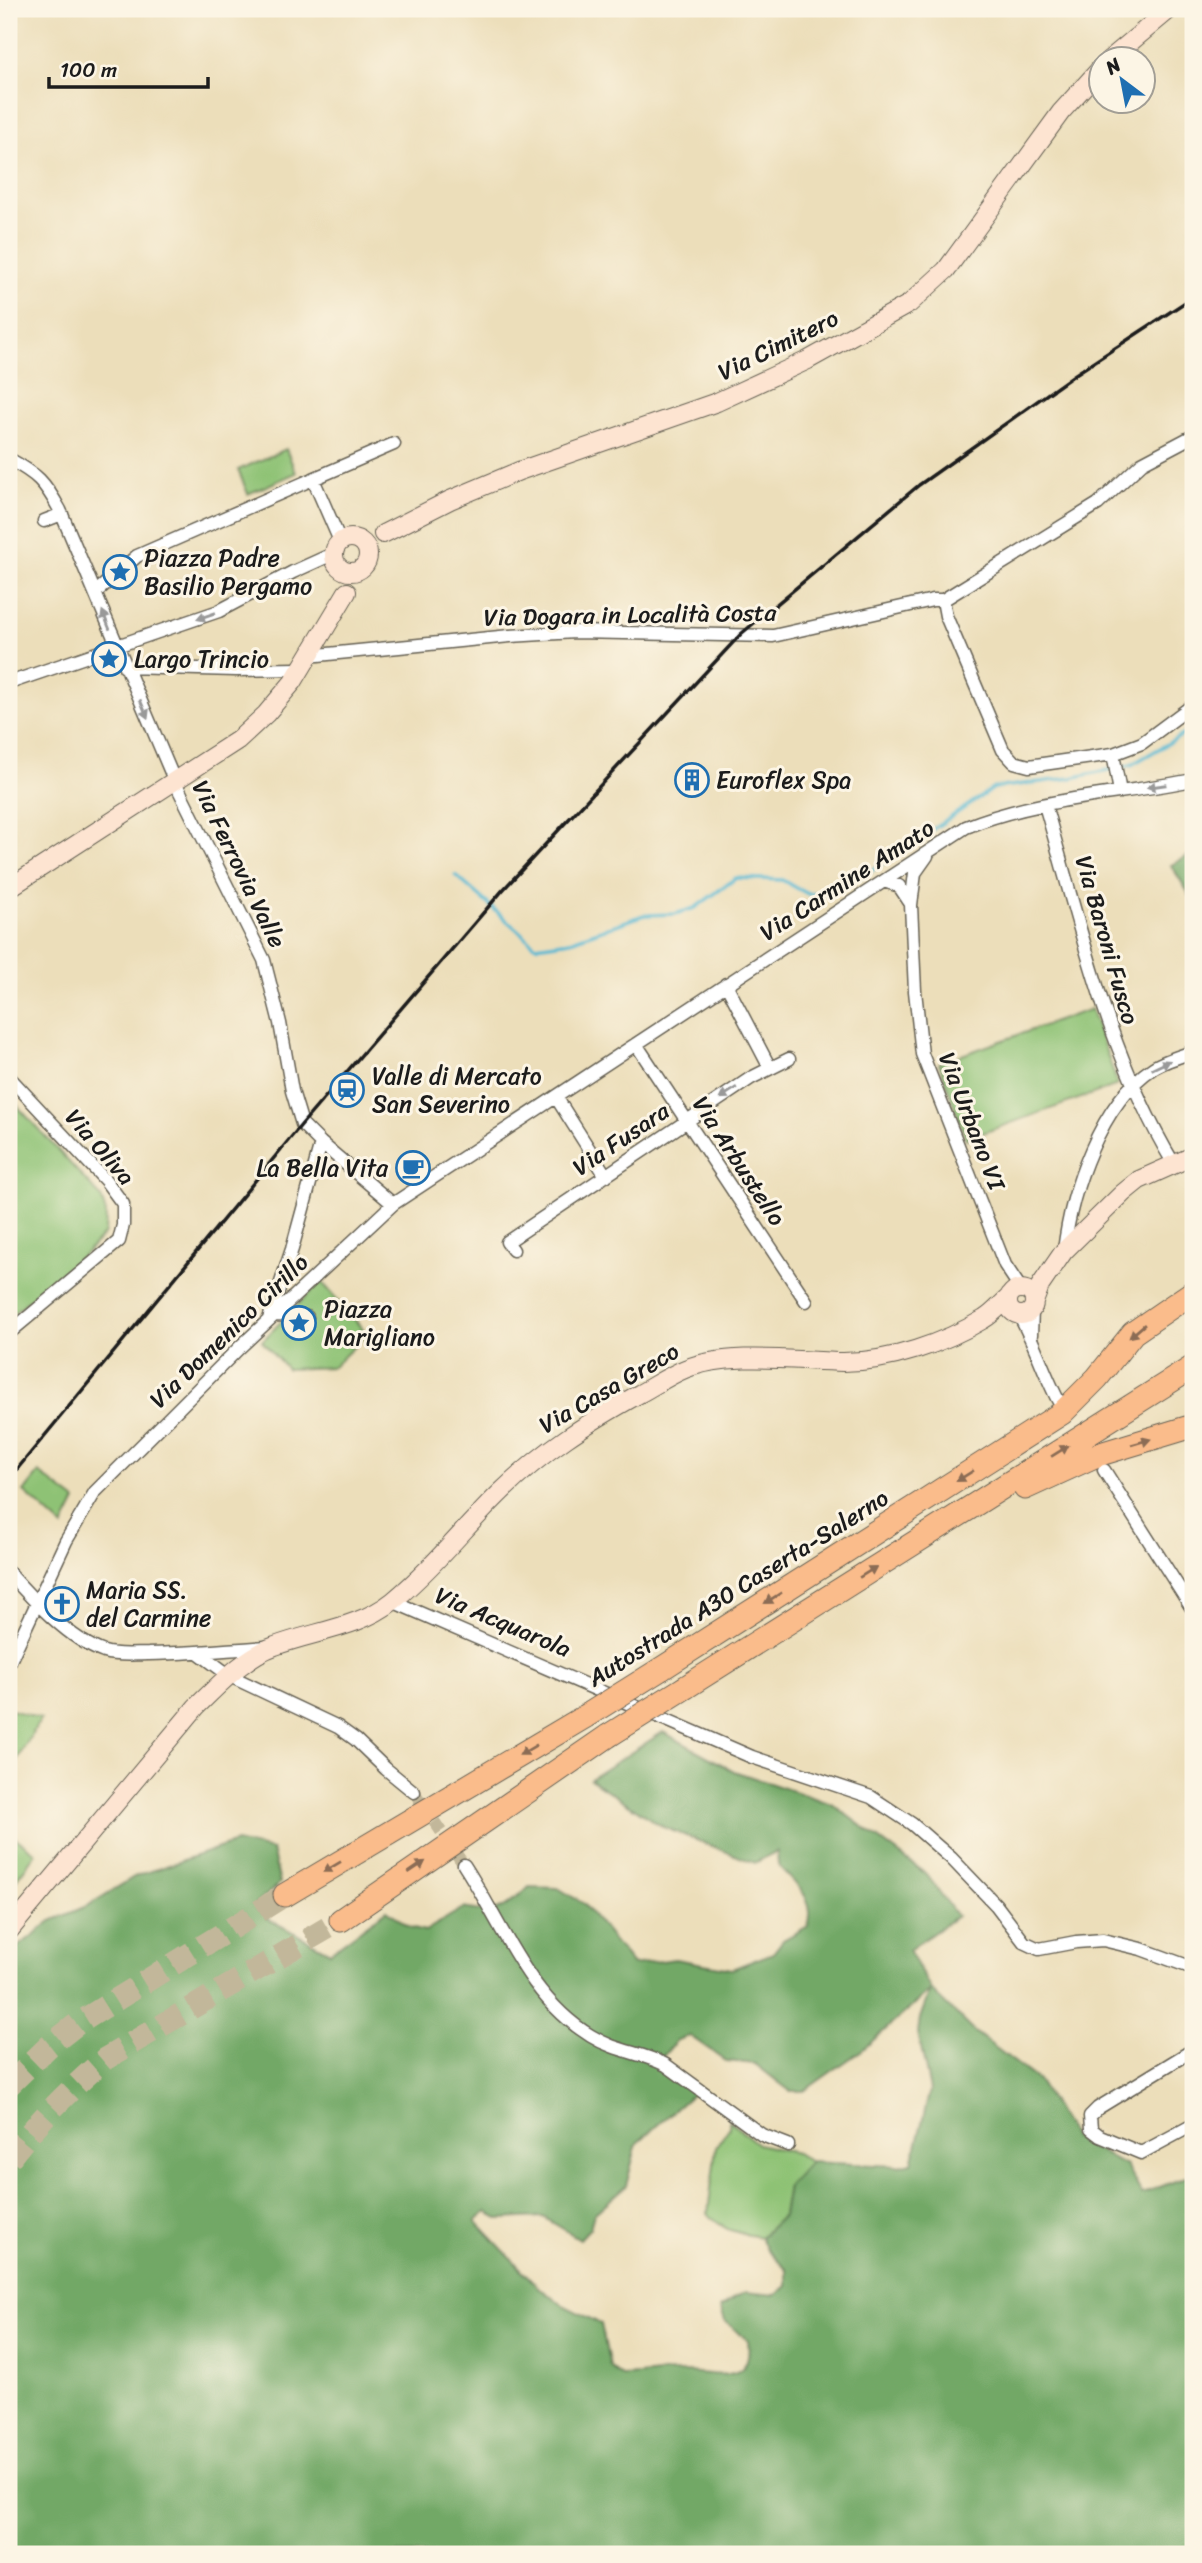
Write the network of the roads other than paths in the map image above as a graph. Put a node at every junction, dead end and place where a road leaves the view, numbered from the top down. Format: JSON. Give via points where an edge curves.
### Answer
{"nodes":[{"id":1,"x":1170,"y":9,"type":"edge"},
{"id":2,"x":1126,"y":46,"type":"edge"},
{"id":3,"x":1086,"y":85,"type":"edge"},
{"id":4,"x":1193,"y":436,"type":"edge"},
{"id":5,"x":394,"y":444,"type":"dead end"},
{"id":6,"x":9,"y":459,"type":"edge"},
{"id":7,"x":313,"y":480,"type":"junction"},
{"id":8,"x":62,"y":514,"type":"junction"},
{"id":9,"x":44,"y":521,"type":"dead end"},
{"id":10,"x":364,"y":554,"type":"junction"},
{"id":11,"x":339,"y":556,"type":"junction"},
{"id":12,"x":347,"y":592,"type":"junction"},
{"id":13,"x":95,"y":593,"type":"junction"},
{"id":14,"x":943,"y":600,"type":"junction"},
{"id":15,"x":117,"y":647,"type":"junction"},
{"id":16,"x":304,"y":663,"type":"junction"},
{"id":17,"x":125,"y":667,"type":"junction"},
{"id":18,"x":9,"y":683,"type":"edge"},
{"id":19,"x":1193,"y":705,"type":"edge"},
{"id":20,"x":1113,"y":757,"type":"junction"},
{"id":21,"x":1193,"y":780,"type":"edge"},
{"id":22,"x":176,"y":782,"type":"junction"},
{"id":23,"x":1119,"y":786,"type":"junction"},
{"id":24,"x":1045,"y":805,"type":"junction"},
{"id":25,"x":932,"y":849,"type":"joint"},
{"id":26,"x":909,"y":871,"type":"junction"},
{"id":27,"x":884,"y":881,"type":"junction"},
{"id":28,"x":899,"y":886,"type":"junction"},
{"id":29,"x":9,"y":888,"type":"edge"},
{"id":30,"x":911,"y":905,"type":"junction"},
{"id":31,"x":726,"y":984,"type":"junction"},
{"id":32,"x":636,"y":1044,"type":"junction"},
{"id":33,"x":1193,"y":1052,"type":"edge"},
{"id":34,"x":789,"y":1059,"type":"dead end"},
{"id":35,"x":770,"y":1068,"type":"junction"},
{"id":36,"x":9,"y":1077,"type":"edge"},
{"id":37,"x":1133,"y":1086,"type":"junction"},
{"id":38,"x":556,"y":1097,"type":"junction"},
{"id":39,"x":687,"y":1120,"type":"junction"},
{"id":40,"x":320,"y":1143,"type":"junction"},
{"id":41,"x":1193,"y":1156,"type":"edge"},
{"id":42,"x":1174,"y":1164,"type":"junction"},
{"id":43,"x":606,"y":1176,"type":"junction"},
{"id":44,"x":393,"y":1203,"type":"junction"},
{"id":45,"x":513,"y":1250,"type":"dead end"},
{"id":46,"x":1064,"y":1251,"type":"junction"},
{"id":47,"x":1193,"y":1292,"type":"edge"},
{"id":48,"x":1022,"y":1300,"type":"junction"},
{"id":49,"x":806,"y":1301,"type":"dead end"},
{"id":50,"x":307,"y":1317,"type":"dead end"},
{"id":51,"x":272,"y":1319,"type":"junction"},
{"id":52,"x":9,"y":1333,"type":"edge"},
{"id":53,"x":1193,"y":1367,"type":"edge"},
{"id":54,"x":1059,"y":1402,"type":"dead end"},
{"id":55,"x":1193,"y":1426,"type":"edge"},
{"id":56,"x":1104,"y":1470,"type":"dead end"},
{"id":57,"x":901,"y":1552,"type":"junction"},
{"id":58,"x":9,"y":1573,"type":"edge"},
{"id":59,"x":392,"y":1601,"type":"junction"},
{"id":60,"x":35,"y":1602,"type":"junction"},
{"id":61,"x":1193,"y":1610,"type":"edge"},
{"id":62,"x":272,"y":1646,"type":"junction"},
{"id":63,"x":199,"y":1653,"type":"junction"},
{"id":64,"x":9,"y":1663,"type":"edge"},
{"id":65,"x":230,"y":1676,"type":"junction"},
{"id":66,"x":414,"y":1792,"type":"tunnel mouth"},
{"id":67,"x":464,"y":1865,"type":"tunnel mouth"},
{"id":68,"x":285,"y":1895,"type":"tunnel mouth"},
{"id":69,"x":341,"y":1920,"type":"tunnel mouth"},
{"id":70,"x":9,"y":1931,"type":"edge"},
{"id":71,"x":1193,"y":1968,"type":"edge"},
{"id":72,"x":1193,"y":2050,"type":"edge"},
{"id":73,"x":1193,"y":2125,"type":"edge"},
{"id":74,"x":788,"y":2145,"type":"dead end"}],
"edges":[{"from":1,"to":2,"type":"main road"},
{"from":3,"to":10,"type":"main road","name":"Via Cimitero","via":[[1061,112],[946,270],[909,304],[808,360],[717,402],[450,500],[383,534]]},
{"from":4,"to":14,"type":"street","name":"Via Dogara in Località Costa","via":[[1142,463],[1098,504]]},
{"from":5,"to":7,"type":"street"},
{"from":6,"to":8,"type":"street","name":"Via Ferrovia Valle","via":[[37,475]]},
{"from":7,"to":11,"type":"street"},
{"from":7,"to":13,"type":"street","via":[[137,556]]},
{"from":8,"to":9,"type":"street"},
{"from":8,"to":13,"type":"street","name":"Via Ferrovia Valle"},
{"from":10,"to":11,"type":"main road","via":[[352,572]]},
{"from":10,"to":11,"type":"main road","via":[[350,537]]},
{"from":10,"to":12,"type":"main road","name":"Via Cimitero"},
{"from":11,"to":12,"type":"main road"},
{"from":11,"to":15,"type":"street","one_way":true,"via":[[293,572],[219,611]]},
{"from":12,"to":16,"type":"main road","name":"Via Cimitero"},
{"from":15,"to":13,"type":"street","name":"Via Ferrovia Valle","one_way":true},
{"from":14,"to":16,"type":"street","name":"Via Dogara in Località Costa","via":[[773,636],[575,632]]},
{"from":14,"to":20,"type":"street","via":[[1003,750],[1014,762],[1029,766]]},
{"from":15,"to":17,"type":"street","name":"Via Ferrovia Valle"},
{"from":15,"to":18,"type":"street"},
{"from":16,"to":17,"type":"street","name":"Via Dogara in Località Costa"},
{"from":16,"to":22,"type":"main road","name":"Via Cimitero","via":[[266,714]]},
{"from":17,"to":22,"type":"street","name":"Via Ferrovia Valle","one_way":true},
{"from":19,"to":20,"type":"street","via":[[1142,743]]},
{"from":20,"to":23,"type":"street"},
{"from":21,"to":23,"type":"street","name":"Via Carmine Amato","one_way":true},
{"from":22,"to":29,"type":"main road","name":"Via Cimitero"},
{"from":22,"to":40,"type":"street","name":"Via Ferrovia Valle","via":[[264,960],[296,1105],[302,1124]]},
{"from":23,"to":24,"type":"street","name":"Via Carmine Amato"},
{"from":24,"to":25,"type":"street","name":"Via Carmine Amato","via":[[993,816]]},
{"from":24,"to":37,"type":"street","name":"Via Baroni Fusco","via":[[1092,975]]},
{"from":25,"to":26,"type":"street","name":"Via Urbano VI"},
{"from":26,"to":27,"type":"street","name":"Via Carmine Amato"},
{"from":26,"to":28,"type":"street","name":"Via Urbano VI","via":[[898,878]]},
{"from":26,"to":30,"type":"street","name":"Via Urbano VI"},
{"from":27,"to":28,"type":"street"},
{"from":27,"to":31,"type":"street","name":"Via Carmine Amato"},
{"from":28,"to":30,"type":"street","name":"Via Urbano VI"},
{"from":30,"to":48,"type":"street","name":"Via Urbano VI","via":[[922,1054]]},
{"from":31,"to":32,"type":"street","name":"Via Carmine Amato"},
{"from":31,"to":35,"type":"street"},
{"from":32,"to":38,"type":"street","name":"Via Carmine Amato"},
{"from":32,"to":39,"type":"street","name":"Via Arbustello"},
{"from":37,"to":33,"type":"street","one_way":true,"via":[[1153,1068]]},
{"from":34,"to":35,"type":"street","name":"Via Fusara"},
{"from":35,"to":39,"type":"street","name":"Via Fusara","one_way":true},
{"from":36,"to":52,"type":"street","name":"Via Oliva","via":[[106,1181],[123,1204],[123,1225],[119,1241]]},
{"from":37,"to":42,"type":"street","name":"Via Baroni Fusco"},
{"from":37,"to":46,"type":"street","via":[[1106,1124],[1079,1181]]},
{"from":38,"to":43,"type":"street"},
{"from":38,"to":44,"type":"street","name":"Via Domenico Cirillo"},
{"from":39,"to":43,"type":"street","name":"Via Fusara"},
{"from":39,"to":49,"type":"street","name":"Via Arbustello"},
{"from":40,"to":44,"type":"street","name":"Via Ferrovia Valle"},
{"from":40,"to":51,"type":"street"},
{"from":41,"to":42,"type":"main road","name":"Via Casa Greco"},
{"from":42,"to":46,"type":"main road","name":"Via Casa Greco","via":[[1139,1180]]},
{"from":43,"to":45,"type":"street","name":"Via Fusara","via":[[507,1242]]},
{"from":44,"to":51,"type":"street","name":"Via Domenico Cirillo"},
{"from":46,"to":48,"type":"main road","name":"Via Casa Greco"},
{"from":47,"to":68,"type":"highway","name":"Autostrada A30 Caserta-Salerno","one_way":true,"bridge":true,"via":[[1133,1333],[1062,1413],[586,1716]]},
{"from":48,"to":54,"type":"street","via":[[1031,1336]]},
{"from":48,"to":59,"type":"main road","name":"Via Casa Greco","via":[[923,1347],[884,1357],[847,1362],[713,1361],[686,1368],[550,1447]]},
{"from":50,"to":51,"type":"street"},
{"from":51,"to":60,"type":"street","name":"Via Domenico Cirillo","via":[[95,1492]]},
{"from":57,"to":53,"type":"highway","one_way":true},
{"from":57,"to":55,"type":"highway","one_way":true,"via":[[1097,1455]]},
{"from":56,"to":61,"type":"street"},
{"from":69,"to":57,"type":"highway","one_way":true,"bridge":true,"via":[[608,1737]]},
{"from":58,"to":60,"type":"street"},
{"from":59,"to":62,"type":"main road","via":[[349,1624]]},
{"from":59,"to":71,"type":"street","name":"Via Acquarola","via":[[752,1757],[870,1797],[912,1824],[951,1858],[1024,1942],[1039,1949],[1103,1940]]},
{"from":60,"to":63,"type":"street","via":[[105,1652]]},
{"from":60,"to":64,"type":"street","name":"Via Domenico Cirillo"},
{"from":62,"to":63,"type":"street"},
{"from":62,"to":65,"type":"main road"},
{"from":63,"to":65,"type":"street"},
{"from":65,"to":66,"type":"street","via":[[338,1727]]},
{"from":65,"to":70,"type":"main road","via":[[196,1707]]},
{"from":67,"to":74,"type":"street","via":[[527,1973],[556,2010],[621,2052],[666,2065],[762,2135]]},
{"from":72,"to":73,"type":"street","via":[[1090,2116],[1091,2129],[1100,2136],[1141,2153]]}]}
